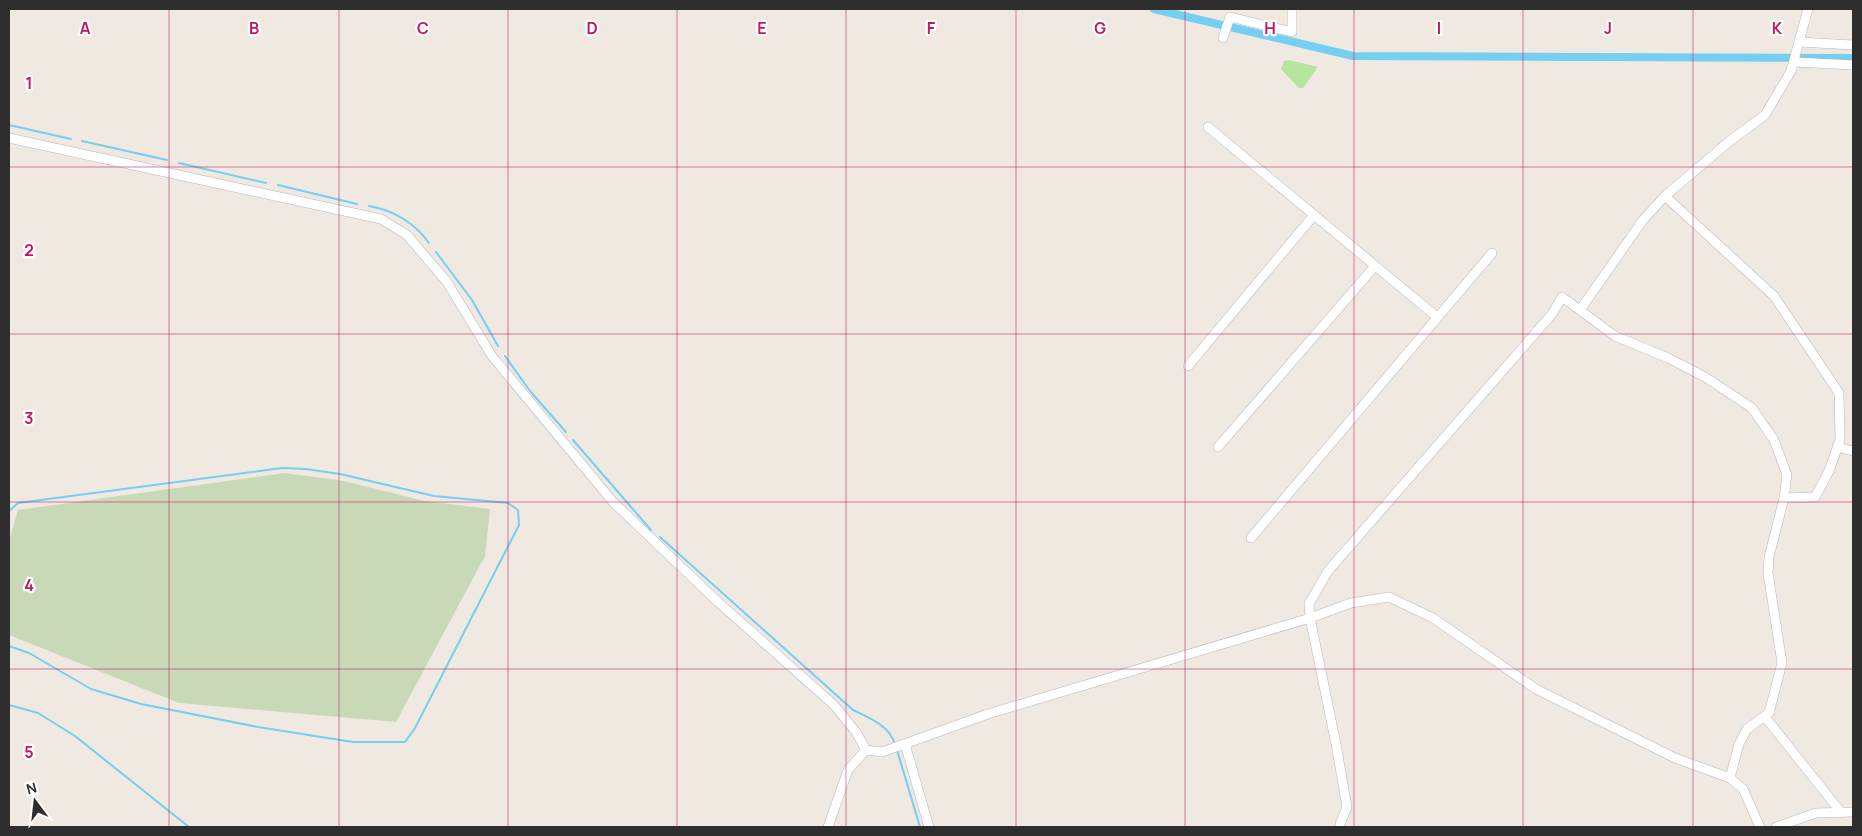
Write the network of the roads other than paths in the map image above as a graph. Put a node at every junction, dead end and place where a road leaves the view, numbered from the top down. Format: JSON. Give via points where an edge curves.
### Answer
{"nodes":[{"id":1,"x":1292,"y":9,"type":"edge"},
{"id":2,"x":1808,"y":9,"type":"edge"},
{"id":3,"x":1223,"y":38,"type":"dead end"},
{"id":4,"x":1798,"y":45,"type":"junction"},
{"id":5,"x":1853,"y":45,"type":"edge"},
{"id":6,"x":1794,"y":62,"type":"junction"},
{"id":7,"x":1853,"y":65,"type":"edge"},
{"id":8,"x":1208,"y":127,"type":"dead end"},
{"id":9,"x":9,"y":138,"type":"edge"},
{"id":10,"x":1665,"y":196,"type":"junction"},
{"id":11,"x":1314,"y":215,"type":"junction"},
{"id":12,"x":1492,"y":253,"type":"dead end"},
{"id":13,"x":1375,"y":266,"type":"junction"},
{"id":14,"x":1580,"y":310,"type":"junction"},
{"id":15,"x":1437,"y":317,"type":"junction"},
{"id":16,"x":1188,"y":366,"type":"dead end"},
{"id":17,"x":1218,"y":447,"type":"dead end"},
{"id":18,"x":1837,"y":447,"type":"junction"},
{"id":19,"x":1853,"y":452,"type":"edge"},
{"id":20,"x":1784,"y":498,"type":"junction"},
{"id":21,"x":1251,"y":538,"type":"dead end"},
{"id":22,"x":1310,"y":618,"type":"junction"},
{"id":23,"x":1765,"y":717,"type":"junction"},
{"id":24,"x":899,"y":746,"type":"junction"},
{"id":25,"x":866,"y":750,"type":"junction"},
{"id":26,"x":1730,"y":778,"type":"junction"},
{"id":27,"x":1840,"y":811,"type":"junction"},
{"id":28,"x":1853,"y":812,"type":"edge"},
{"id":29,"x":828,"y":827,"type":"edge"},
{"id":30,"x":929,"y":827,"type":"edge"},
{"id":31,"x":1340,"y":827,"type":"edge"},
{"id":32,"x":1760,"y":827,"type":"edge"},
{"id":33,"x":1776,"y":827,"type":"edge"}],
"edges":[{"from":1,"to":3,"type":"street","via":[[1292,32],[1230,16]]},
{"from":2,"to":4,"type":"street"},
{"from":4,"to":5,"type":"street"},
{"from":4,"to":6,"type":"street"},
{"from":6,"to":7,"type":"street"},
{"from":6,"to":10,"type":"street","via":[[1765,114]]},
{"from":8,"to":11,"type":"street"},
{"from":9,"to":25,"type":"street","via":[[380,219],[407,235],[447,282],[492,356],[613,502],[718,602],[834,705]]},
{"from":10,"to":14,"type":"street","via":[[1643,220]]},
{"from":10,"to":18,"type":"street","via":[[1774,296],[1821,364],[1839,393],[1840,440]]},
{"from":11,"to":13,"type":"street"},
{"from":11,"to":16,"type":"street"},
{"from":12,"to":15,"type":"street"},
{"from":13,"to":15,"type":"street"},
{"from":13,"to":17,"type":"street"},
{"from":14,"to":20,"type":"street","via":[[1615,336],[1697,373],[1752,408],[1774,440],[1787,476]]},
{"from":14,"to":22,"type":"street","via":[[1562,297],[1552,314],[1328,571],[1309,604]]},
{"from":15,"to":21,"type":"street"},
{"from":18,"to":19,"type":"street"},
{"from":18,"to":20,"type":"street","via":[[1815,497]]},
{"from":20,"to":23,"type":"street","via":[[1768,573],[1782,663],[1769,713]]},
{"from":22,"to":24,"type":"street","via":[[988,714]]},
{"from":22,"to":26,"type":"street","via":[[1351,603],[1390,597],[1433,618],[1536,690],[1675,758]]},
{"from":22,"to":31,"type":"street","via":[[1346,807]]},
{"from":23,"to":26,"type":"street","via":[[1747,729],[1739,744]]},
{"from":23,"to":27,"type":"street"},
{"from":24,"to":25,"type":"street","via":[[882,752]]},
{"from":24,"to":30,"type":"street"},
{"from":25,"to":29,"type":"street","via":[[848,770]]},
{"from":26,"to":32,"type":"street","via":[[1743,790]]},
{"from":27,"to":28,"type":"street"},
{"from":27,"to":33,"type":"street","via":[[1816,813]]}]}
